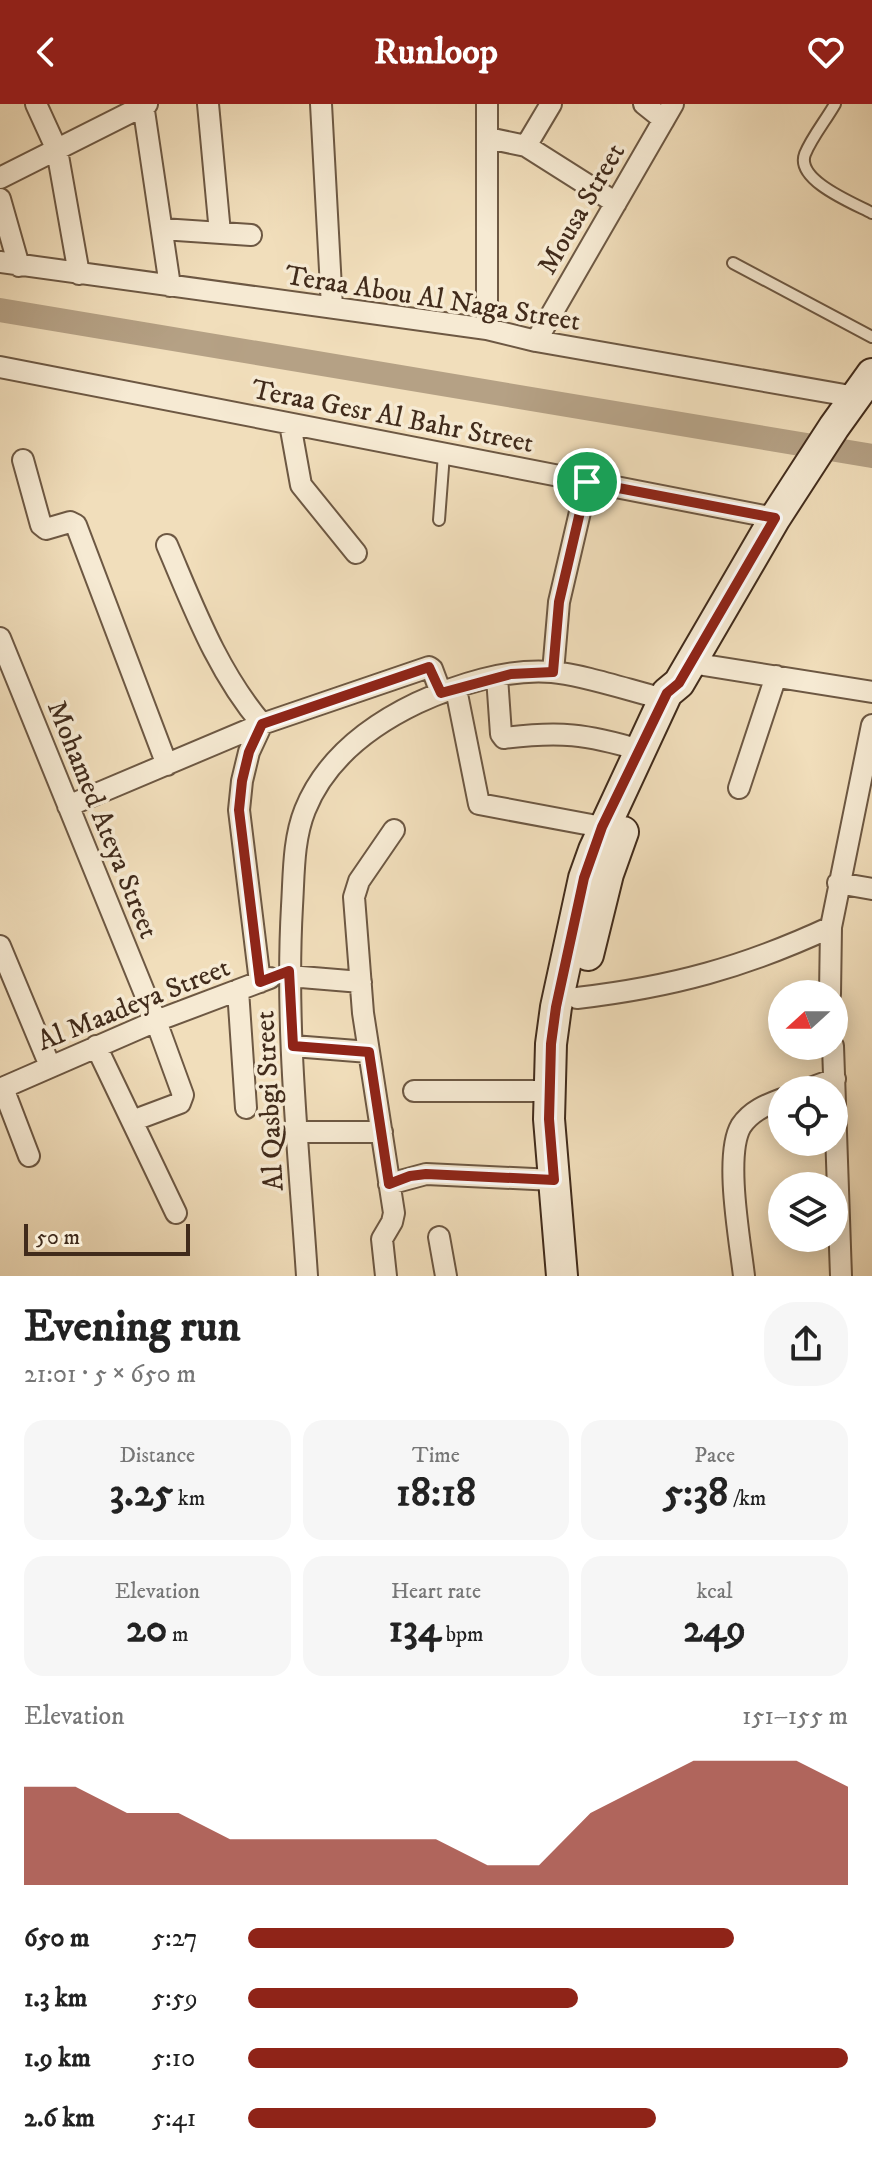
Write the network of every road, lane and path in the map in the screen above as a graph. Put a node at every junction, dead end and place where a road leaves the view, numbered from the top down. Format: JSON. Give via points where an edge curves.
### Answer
{"nodes":[{"id":1,"x":36,"y":104,"type":"edge"},
{"id":2,"x":208,"y":104,"type":"edge"},
{"id":3,"x":321,"y":104,"type":"edge"},
{"id":4,"x":487,"y":104,"type":"edge"},
{"id":5,"x":551,"y":104,"type":"edge"},
{"id":6,"x":644,"y":104,"type":"edge"},
{"id":7,"x":835,"y":104,"type":"edge"},
{"id":8,"x":145,"y":105,"type":"edge"},
{"id":9,"x":669,"y":112,"type":"edge"},
{"id":10,"x":488,"y":138,"type":"junction"},
{"id":11,"x":526,"y":146,"type":"junction"},
{"id":12,"x":57,"y":150,"type":"junction"},
{"id":13,"x":0,"y":178,"type":"edge"},
{"id":14,"x":0,"y":199,"type":"edge"},
{"id":15,"x":616,"y":203,"type":"junction"},
{"id":16,"x":872,"y":213,"type":"edge"},
{"id":17,"x":162,"y":229,"type":"junction"},
{"id":18,"x":220,"y":233,"type":"junction"},
{"id":19,"x":251,"y":235,"type":"dead end"},
{"id":20,"x":733,"y":263,"type":"dead end"},
{"id":21,"x":10,"y":264,"type":"edge"},
{"id":22,"x":79,"y":274,"type":"junction"},
{"id":23,"x":170,"y":286,"type":"junction"},
{"id":24,"x":332,"y":307,"type":"junction"},
{"id":25,"x":487,"y":329,"type":"junction"},
{"id":26,"x":872,"y":337,"type":"edge"},
{"id":27,"x":536,"y":341,"type":"junction"},
{"id":28,"x":0,"y":367,"type":"edge"},
{"id":29,"x":864,"y":386,"type":"edge"},
{"id":30,"x":290,"y":424,"type":"junction"},
{"id":31,"x":444,"y":454,"type":"junction"},
{"id":32,"x":23,"y":460,"type":"dead end"},
{"id":33,"x":587,"y":482,"type":"junction"},
{"id":34,"x":775,"y":518,"type":"junction"},
{"id":35,"x":439,"y":520,"type":"dead end"},
{"id":36,"x":167,"y":545,"type":"dead end"},
{"id":37,"x":356,"y":553,"type":"dead end"},
{"id":38,"x":0,"y":638,"type":"edge"},
{"id":39,"x":553,"y":672,"type":"junction"},
{"id":40,"x":776,"y":676,"type":"junction"},
{"id":41,"x":497,"y":677,"type":"junction"},
{"id":42,"x":678,"y":682,"type":"junction"},
{"id":43,"x":448,"y":691,"type":"junction"},
{"id":44,"x":872,"y":692,"type":"edge"},
{"id":45,"x":262,"y":724,"type":"junction"},
{"id":46,"x":872,"y":725,"type":"edge"},
{"id":47,"x":640,"y":750,"type":"junction"},
{"id":48,"x":167,"y":765,"type":"junction"},
{"id":49,"x":739,"y":788,"type":"dead end"},
{"id":50,"x":68,"y":806,"type":"junction"},
{"id":51,"x":602,"y":827,"type":"junction"},
{"id":52,"x":394,"y":830,"type":"dead end"},
{"id":53,"x":838,"y":883,"type":"junction"},
{"id":54,"x":872,"y":889,"type":"edge"},
{"id":55,"x":831,"y":927,"type":"junction"},
{"id":56,"x":0,"y":946,"type":"edge"},
{"id":57,"x":289,"y":974,"type":"junction"},
{"id":58,"x":830,"y":980,"type":"edge"},
{"id":59,"x":260,"y":982,"type":"junction"},
{"id":60,"x":361,"y":982,"type":"junction"},
{"id":61,"x":238,"y":990,"type":"junction"},
{"id":62,"x":577,"y":998,"type":"junction"},
{"id":63,"x":156,"y":1021,"type":"junction"},
{"id":64,"x":96,"y":1046,"type":"junction"},
{"id":65,"x":293,"y":1046,"type":"junction"},
{"id":66,"x":369,"y":1052,"type":"junction"},
{"id":67,"x":50,"y":1066,"type":"junction"},
{"id":68,"x":1,"y":1088,"type":"edge"},
{"id":69,"x":414,"y":1091,"type":"dead end"},
{"id":70,"x":549,"y":1091,"type":"junction"},
{"id":71,"x":768,"y":1104,"type":"edge"},
{"id":72,"x":246,"y":1108,"type":"dead end"},
{"id":73,"x":132,"y":1121,"type":"junction"},
{"id":74,"x":298,"y":1132,"type":"junction"},
{"id":75,"x":382,"y":1132,"type":"junction"},
{"id":76,"x":29,"y":1156,"type":"dead end"},
{"id":77,"x":837,"y":1156,"type":"edge"},
{"id":78,"x":554,"y":1180,"type":"junction"},
{"id":79,"x":389,"y":1184,"type":"junction"},
{"id":80,"x":176,"y":1213,"type":"dead end"},
{"id":81,"x":439,"y":1237,"type":"dead end"},
{"id":82,"x":307,"y":1276,"type":"edge"},
{"id":83,"x":386,"y":1276,"type":"edge"},
{"id":84,"x":446,"y":1276,"type":"edge"},
{"id":85,"x":562,"y":1276,"type":"edge"},
{"id":86,"x":580,"y":1276,"type":"edge"},
{"id":87,"x":744,"y":1276,"type":"edge"},
{"id":88,"x":841,"y":1276,"type":"edge"}],
"edges":[{"from":1,"to":12,"type":"street"},
{"from":2,"to":18,"type":"street"},
{"from":3,"to":24,"type":"street"},
{"from":4,"to":10,"type":"street"},
{"from":5,"to":11,"type":"street"},
{"from":6,"to":9,"type":"street"},
{"from":7,"to":16,"type":"lane","via":[[806,153],[805,170]]},
{"from":8,"to":12,"type":"street"},
{"from":8,"to":17,"type":"street"},
{"from":9,"to":15,"type":"street","name":"Mousa Street"},
{"from":10,"to":11,"type":"street"},
{"from":10,"to":25,"type":"street"},
{"from":11,"to":15,"type":"street"},
{"from":12,"to":13,"type":"street"},
{"from":12,"to":22,"type":"street"},
{"from":14,"to":21,"type":"street"},
{"from":15,"to":27,"type":"street","name":"Mousa Street"},
{"from":17,"to":18,"type":"street"},
{"from":17,"to":23,"type":"street"},
{"from":18,"to":19,"type":"street"},
{"from":20,"to":26,"type":"lane"},
{"from":21,"to":22,"type":"street","name":"Teraa Abou Al Naga Street"},
{"from":22,"to":23,"type":"street","name":"Teraa Abou Al Naga Street"},
{"from":23,"to":24,"type":"street","name":"Teraa Abou Al Naga Street"},
{"from":24,"to":25,"type":"street","name":"Teraa Abou Al Naga Street"},
{"from":25,"to":27,"type":"street","name":"Teraa Abou Al Naga Street"},
{"from":27,"to":29,"type":"street","name":"Teraa Abou Al Naga Street"},
{"from":28,"to":30,"type":"street","name":"Teraa Gesr Al Bahr Street"},
{"from":29,"to":34,"type":"main road"},
{"from":30,"to":31,"type":"street","name":"Teraa Gesr Al Bahr Street"},
{"from":30,"to":37,"type":"street","via":[[301,485]]},
{"from":31,"to":33,"type":"street","name":"Teraa Gesr Al Bahr Street"},
{"from":31,"to":35,"type":"lane"},
{"from":32,"to":48,"type":"street","via":[[41,525],[76,525]]},
{"from":33,"to":34,"type":"street","name":"Teraa Gesr Al Bahr Street"},
{"from":33,"to":39,"type":"street","via":[[559,602]]},
{"from":34,"to":42,"type":"main road"},
{"from":36,"to":45,"type":"street","via":[[229,682]]},
{"from":38,"to":50,"type":"street","name":"Mohamed Ateya Street"},
{"from":39,"to":41,"type":"street","name":"Al Qasbgi Street"},
{"from":39,"to":42,"type":"street","name":"Al Qasbgi Street"},
{"from":40,"to":42,"type":"street","name":"Al Qasbgi Street"},
{"from":40,"to":44,"type":"street","name":"Al Qasbgi Street"},
{"from":40,"to":49,"type":"street"},
{"from":41,"to":43,"type":"street","name":"Al Qasbgi Street"},
{"from":41,"to":47,"type":"street","via":[[504,738],[548,732],[595,736]]},
{"from":42,"to":47,"type":"main road"},
{"from":42,"to":62,"type":"main road","via":[[681,706],[616,847]]},
{"from":43,"to":45,"type":"street","via":[[429,667]]},
{"from":43,"to":51,"type":"street","via":[[479,804]]},
{"from":43,"to":57,"type":"street","name":"Al Qasbgi Street","via":[[396,713],[362,736],[319,782],[296,840]]},
{"from":45,"to":48,"type":"street"},
{"from":45,"to":59,"type":"street","via":[[249,752],[239,810]]},
{"from":46,"to":53,"type":"street"},
{"from":47,"to":51,"type":"main road"},
{"from":48,"to":50,"type":"street"},
{"from":50,"to":63,"type":"street","name":"Mohamed Ateya Street"},
{"from":51,"to":70,"type":"main road","via":[[584,878],[556,1007]]},
{"from":52,"to":60,"type":"street","via":[[355,889]]},
{"from":53,"to":54,"type":"street"},
{"from":53,"to":55,"type":"street"},
{"from":55,"to":58,"type":"street"},
{"from":55,"to":62,"type":"street","via":[[720,971]]},
{"from":56,"to":67,"type":"street"},
{"from":57,"to":59,"type":"street","name":"Al Maadeya Street"},
{"from":57,"to":60,"type":"street"},
{"from":57,"to":65,"type":"street","name":"Al Qasbgi Street"},
{"from":59,"to":61,"type":"street","name":"Al Maadeya Street"},
{"from":60,"to":66,"type":"street"},
{"from":61,"to":63,"type":"street","name":"Al Maadeya Street"},
{"from":61,"to":72,"type":"street"},
{"from":62,"to":86,"type":"main road","via":[[565,1114]]},
{"from":63,"to":64,"type":"street","name":"Al Maadeya Street"},
{"from":63,"to":73,"type":"street","name":"Mohamed Ateya Street","via":[[183,1098]]},
{"from":64,"to":67,"type":"street","name":"Al Maadeya Street"},
{"from":64,"to":73,"type":"street"},
{"from":65,"to":66,"type":"street"},
{"from":65,"to":74,"type":"street","name":"Al Qasbgi Street"},
{"from":66,"to":75,"type":"street"},
{"from":67,"to":68,"type":"street","name":"Al Maadeya Street"},
{"from":68,"to":76,"type":"street"},
{"from":69,"to":70,"type":"street"},
{"from":70,"to":78,"type":"main road"},
{"from":71,"to":87,"type":"street","via":[[741,1127],[733,1150]]},
{"from":73,"to":80,"type":"street"},
{"from":74,"to":75,"type":"street"},
{"from":74,"to":82,"type":"street","name":"Al Qasbgi Street"},
{"from":75,"to":79,"type":"street"},
{"from":77,"to":88,"type":"street"},
{"from":78,"to":79,"type":"street","via":[[426,1174]]},
{"from":78,"to":85,"type":"main road"},
{"from":79,"to":83,"type":"street","via":[[394,1213],[382,1239]]},
{"from":81,"to":84,"type":"street"}]}
